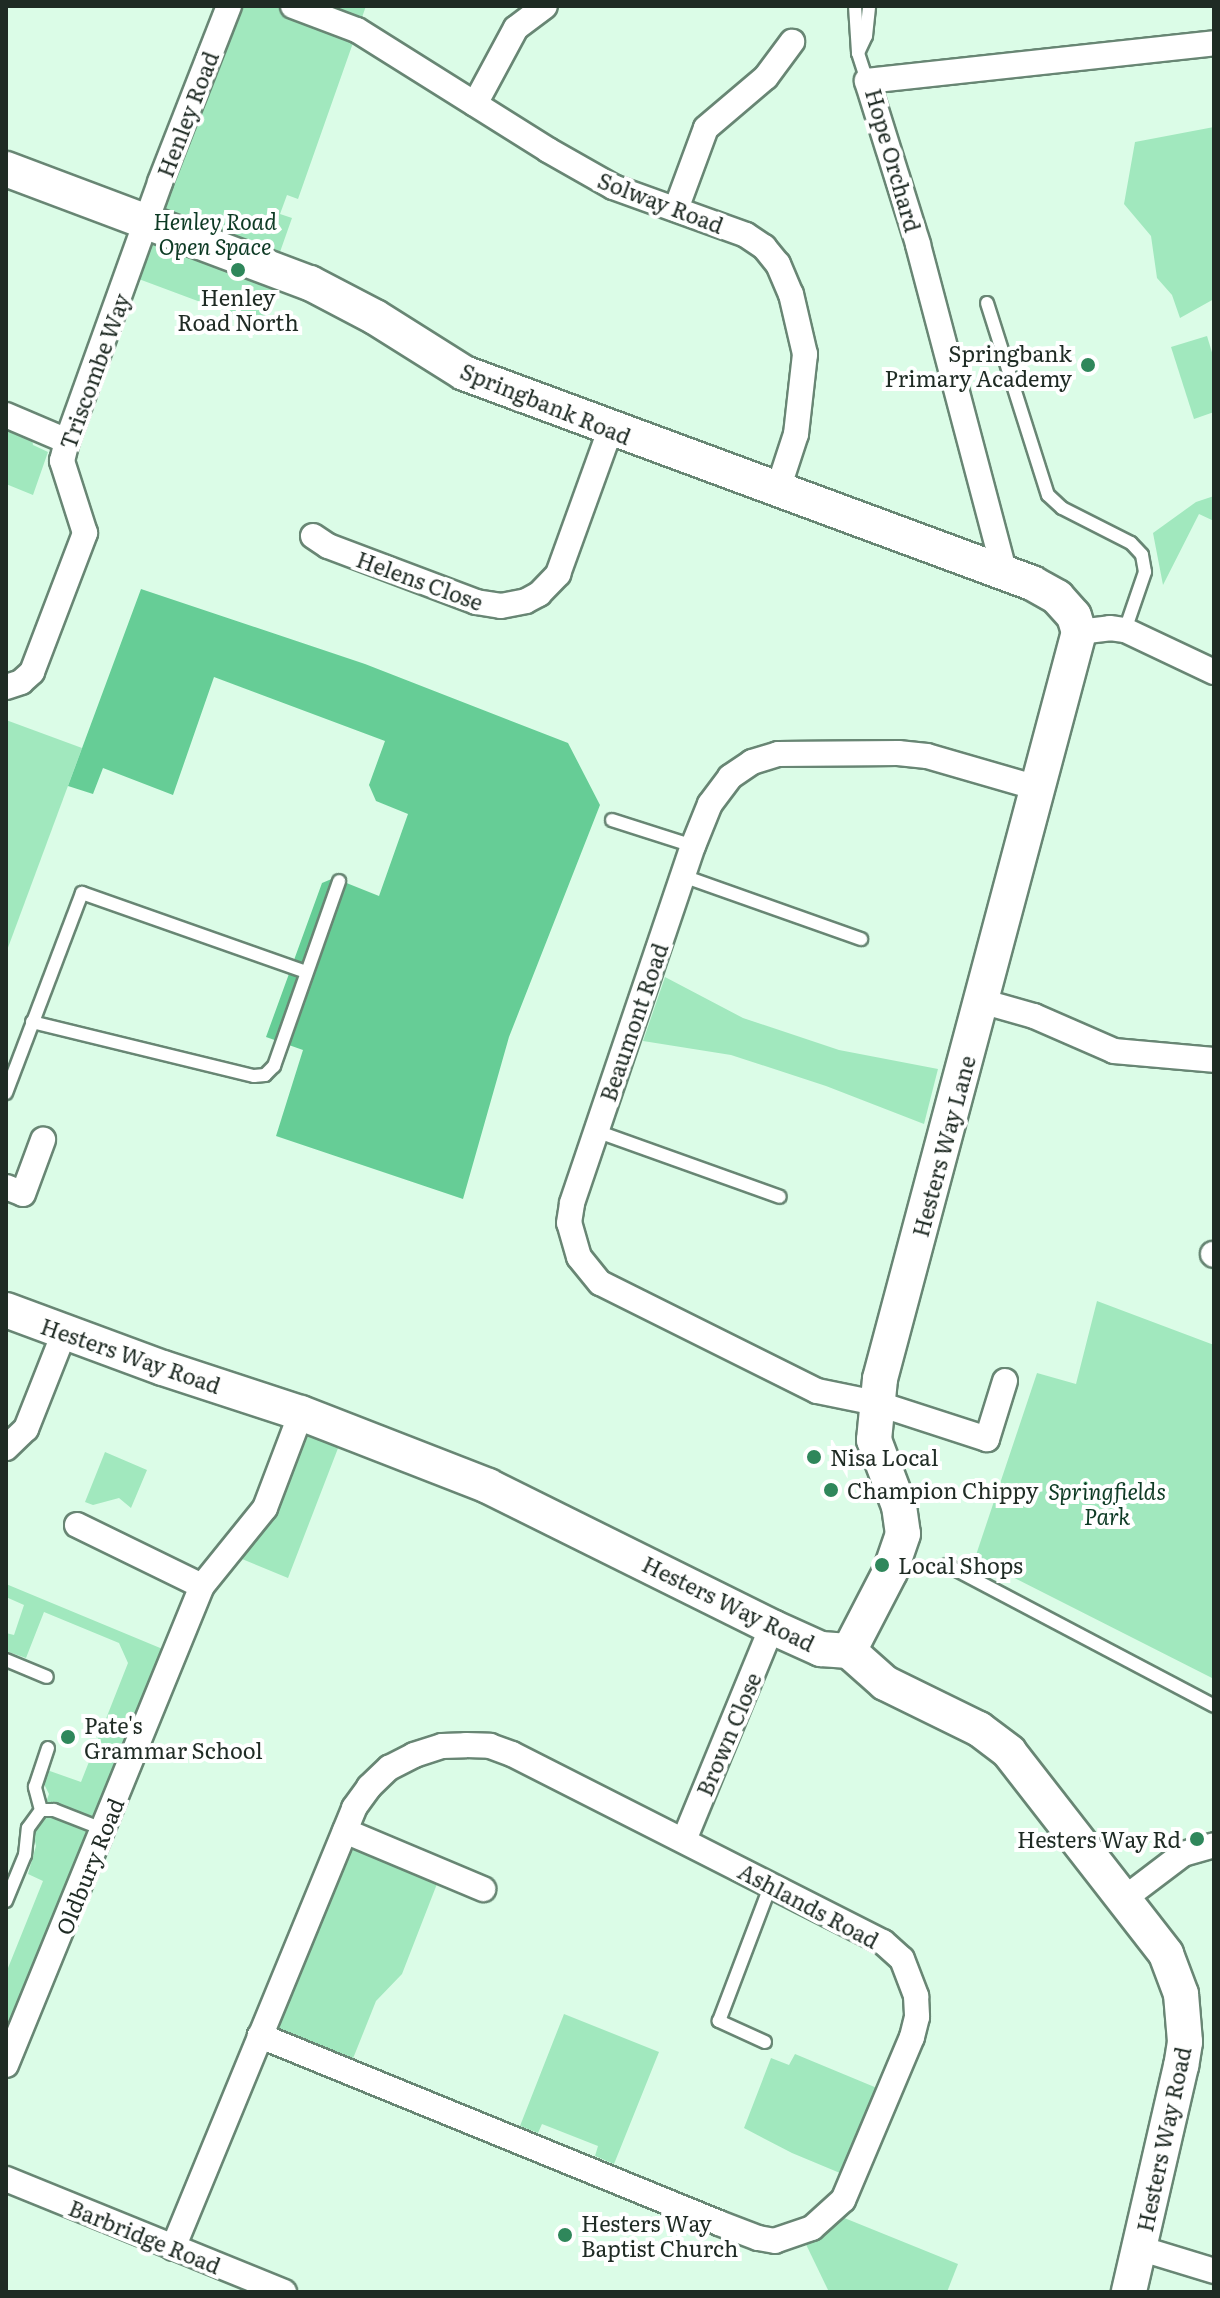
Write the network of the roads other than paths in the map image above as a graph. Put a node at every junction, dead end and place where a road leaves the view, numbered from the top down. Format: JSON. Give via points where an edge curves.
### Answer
{"nodes":[{"id":1,"x":229,"y":6,"type":"edge"},
{"id":2,"x":293,"y":6,"type":"edge"},
{"id":3,"x":545,"y":6,"type":"edge"},
{"id":4,"x":855,"y":6,"type":"edge"},
{"id":5,"x":869,"y":6,"type":"edge"},
{"id":6,"x":792,"y":42,"type":"dead end"},
{"id":7,"x":1214,"y":43,"type":"edge"},
{"id":8,"x":858,"y":53,"type":"junction"},
{"id":9,"x":867,"y":81,"type":"junction"},
{"id":10,"x":475,"y":104,"type":"junction"},
{"id":11,"x":6,"y":169,"type":"edge"},
{"id":12,"x":676,"y":209,"type":"junction"},
{"id":13,"x":147,"y":222,"type":"junction"},
{"id":14,"x":987,"y":303,"type":"dead end"},
{"id":15,"x":6,"y":415,"type":"edge"},
{"id":16,"x":610,"y":430,"type":"junction"},
{"id":17,"x":67,"y":441,"type":"junction"},
{"id":18,"x":777,"y":492,"type":"junction"},
{"id":19,"x":313,"y":536,"type":"dead end"},
{"id":20,"x":1005,"y":574,"type":"junction"},
{"id":21,"x":1125,"y":630,"type":"junction"},
{"id":22,"x":1079,"y":632,"type":"junction"},
{"id":23,"x":1214,"y":672,"type":"edge"},
{"id":24,"x":6,"y":687,"type":"edge"},
{"id":25,"x":1038,"y":788,"type":"junction"},
{"id":26,"x":612,"y":820,"type":"dead end"},
{"id":27,"x":693,"y":846,"type":"junction"},
{"id":28,"x":683,"y":876,"type":"junction"},
{"id":29,"x":339,"y":881,"type":"dead end"},
{"id":30,"x":861,"y":939,"type":"dead end"},
{"id":31,"x":306,"y":972,"type":"junction"},
{"id":32,"x":981,"y":1001,"type":"junction"},
{"id":33,"x":32,"y":1022,"type":"junction"},
{"id":34,"x":1214,"y":1060,"type":"edge"},
{"id":35,"x":6,"y":1093,"type":"edge"},
{"id":36,"x":596,"y":1131,"type":"junction"},
{"id":37,"x":43,"y":1140,"type":"dead end"},
{"id":38,"x":6,"y":1187,"type":"edge"},
{"id":39,"x":780,"y":1197,"type":"dead end"},
{"id":40,"x":6,"y":1310,"type":"edge"},
{"id":41,"x":64,"y":1333,"type":"junction"},
{"id":42,"x":1005,"y":1381,"type":"dead end"},
{"id":43,"x":876,"y":1403,"type":"junction"},
{"id":44,"x":301,"y":1413,"type":"junction"},
{"id":45,"x":6,"y":1448,"type":"edge"},
{"id":46,"x":77,"y":1525,"type":"dead end"},
{"id":47,"x":947,"y":1565,"type":"dead end"},
{"id":48,"x":202,"y":1586,"type":"junction"},
{"id":49,"x":772,"y":1627,"type":"junction"},
{"id":50,"x":849,"y":1651,"type":"junction"},
{"id":51,"x":6,"y":1660,"type":"edge"},
{"id":52,"x":47,"y":1677,"type":"dead end"},
{"id":53,"x":1214,"y":1706,"type":"edge"},
{"id":54,"x":48,"y":1748,"type":"dead end"},
{"id":55,"x":41,"y":1810,"type":"junction"},
{"id":56,"x":105,"y":1830,"type":"junction"},
{"id":57,"x":345,"y":1831,"type":"junction"},
{"id":58,"x":684,"y":1840,"type":"junction"},
{"id":59,"x":1214,"y":1845,"type":"edge"},
{"id":60,"x":771,"y":1884,"type":"junction"},
{"id":61,"x":483,"y":1889,"type":"dead end"},
{"id":62,"x":1125,"y":1898,"type":"junction"},
{"id":63,"x":6,"y":1901,"type":"edge"},
{"id":64,"x":260,"y":2036,"type":"junction"},
{"id":65,"x":765,"y":2042,"type":"dead end"},
{"id":66,"x":6,"y":2065,"type":"edge"},
{"id":67,"x":6,"y":2179,"type":"edge"},
{"id":68,"x":173,"y":2248,"type":"junction"},
{"id":69,"x":1139,"y":2248,"type":"junction"},
{"id":70,"x":1214,"y":2271,"type":"edge"},
{"id":71,"x":284,"y":2292,"type":"edge"},
{"id":72,"x":1129,"y":2292,"type":"edge"}],
"edges":[{"from":1,"to":13,"type":"street","name":"Henley Road"},
{"from":2,"to":10,"type":"street","name":"Solway Road","via":[[357,30]]},
{"from":3,"to":10,"type":"street","via":[[516,28]]},
{"from":4,"to":8,"type":"lane"},
{"from":5,"to":8,"type":"lane"},
{"from":6,"to":12,"type":"street","via":[[766,77],[706,128]]},
{"from":7,"to":9,"type":"street","name":"Hope Orchard"},
{"from":8,"to":9,"type":"lane"},
{"from":9,"to":20,"type":"street","name":"Hope Orchard","via":[[918,244]]},
{"from":10,"to":12,"type":"street","name":"Solway Road","via":[[613,187]]},
{"from":11,"to":13,"type":"street","name":"Springbank Road"},
{"from":12,"to":18,"type":"street","name":"Solway Road","via":[[756,240],[772,255],[791,294],[802,334],[805,375],[796,434]]},
{"from":13,"to":16,"type":"street","name":"Springbank Road","via":[[310,283],[464,373]]},
{"from":13,"to":17,"type":"street","name":"Triscombe Way"},
{"from":14,"to":21,"type":"lane","via":[[1048,495],[1062,508],[1131,543],[1142,555],[1145,572]]},
{"from":15,"to":17,"type":"street"},
{"from":16,"to":18,"type":"street","name":"Springbank Road"},
{"from":16,"to":19,"type":"street","name":"Helens Close","via":[[558,574],[526,601],[501,606],[476,602]]},
{"from":17,"to":24,"type":"street","name":"Triscombe Way","via":[[62,461],[85,533],[32,672]]},
{"from":18,"to":20,"type":"street","name":"Springbank Road"},
{"from":20,"to":22,"type":"street","name":"Springbank Road","via":[[1057,597],[1074,616]]},
{"from":21,"to":22,"type":"street"},
{"from":21,"to":23,"type":"street"},
{"from":22,"to":25,"type":"street","name":"Hesters Way Lane"},
{"from":25,"to":27,"type":"street","name":"Beaumont Road","via":[[927,756],[778,754],[752,762],[730,777],[710,804]]},
{"from":25,"to":32,"type":"street","name":"Hesters Way Lane"},
{"from":26,"to":27,"type":"lane"},
{"from":27,"to":28,"type":"street","name":"Beaumont Road"},
{"from":28,"to":30,"type":"lane"},
{"from":28,"to":36,"type":"street","name":"Beaumont Road"},
{"from":29,"to":31,"type":"lane"},
{"from":31,"to":33,"type":"lane","via":[[274,1066],[265,1075]]},
{"from":31,"to":33,"type":"lane","via":[[82,893]]},
{"from":32,"to":34,"type":"street","via":[[1034,1016],[1114,1051]]},
{"from":32,"to":43,"type":"street","name":"Hesters Way Lane"},
{"from":33,"to":35,"type":"lane"},
{"from":36,"to":39,"type":"lane"},
{"from":36,"to":43,"type":"street","name":"Beaumont Road","via":[[569,1223],[579,1257],[600,1283],[817,1391]]},
{"from":37,"to":38,"type":"street","via":[[23,1194]]},
{"from":40,"to":41,"type":"street","name":"Hesters Way Road"},
{"from":41,"to":44,"type":"street","name":"Hesters Way Road"},
{"from":41,"to":45,"type":"street","via":[[26,1429]]},
{"from":42,"to":43,"type":"street","name":"Beaumont Road","via":[[987,1439]]},
{"from":43,"to":50,"type":"street","name":"Hesters Way Lane","via":[[874,1440],[899,1506],[903,1534],[890,1572]]},
{"from":44,"to":48,"type":"street","name":"Oldbury Road","via":[[265,1508]]},
{"from":44,"to":49,"type":"street","name":"Hesters Way Road","via":[[488,1486]]},
{"from":46,"to":48,"type":"street"},
{"from":47,"to":53,"type":"lane"},
{"from":48,"to":56,"type":"street","name":"Oldbury Road"},
{"from":49,"to":50,"type":"street","name":"Hesters Way Road","via":[[821,1649]]},
{"from":49,"to":58,"type":"street","name":"Brown Close"},
{"from":50,"to":62,"type":"street","name":"Hesters Way Road","via":[[885,1683],[979,1729],[1009,1752]]},
{"from":51,"to":52,"type":"lane"},
{"from":54,"to":55,"type":"lane","via":[[35,1787]]},
{"from":55,"to":56,"type":"lane"},
{"from":55,"to":63,"type":"lane","via":[[28,1828],[25,1855]]},
{"from":56,"to":66,"type":"street","name":"Oldbury Road"},
{"from":57,"to":58,"type":"street","name":"Ashlands Road","via":[[354,1808],[389,1768],[442,1746],[466,1745],[512,1754]]},
{"from":57,"to":61,"type":"street"},
{"from":57,"to":64,"type":"street","name":"Ashlands Road"},
{"from":58,"to":60,"type":"street","name":"Ashlands Road"},
{"from":59,"to":62,"type":"street","via":[[1183,1854]]},
{"from":60,"to":64,"type":"street","name":"Ashlands Road","via":[[883,1942],[902,1959],[916,1996],[912,2037],[843,2200],[801,2234],[775,2241],[758,2238]]},
{"from":60,"to":65,"type":"lane","via":[[719,2021]]},
{"from":62,"to":69,"type":"street","name":"Hesters Way Road","via":[[1166,1954],[1184,2017],[1181,2066]]},
{"from":64,"to":68,"type":"street","name":"Ashlands Road"},
{"from":67,"to":68,"type":"street","name":"Barbridge Road"},
{"from":68,"to":71,"type":"street","name":"Barbridge Road"},
{"from":69,"to":70,"type":"street"},
{"from":69,"to":72,"type":"street","name":"Hesters Way Road"}]}
